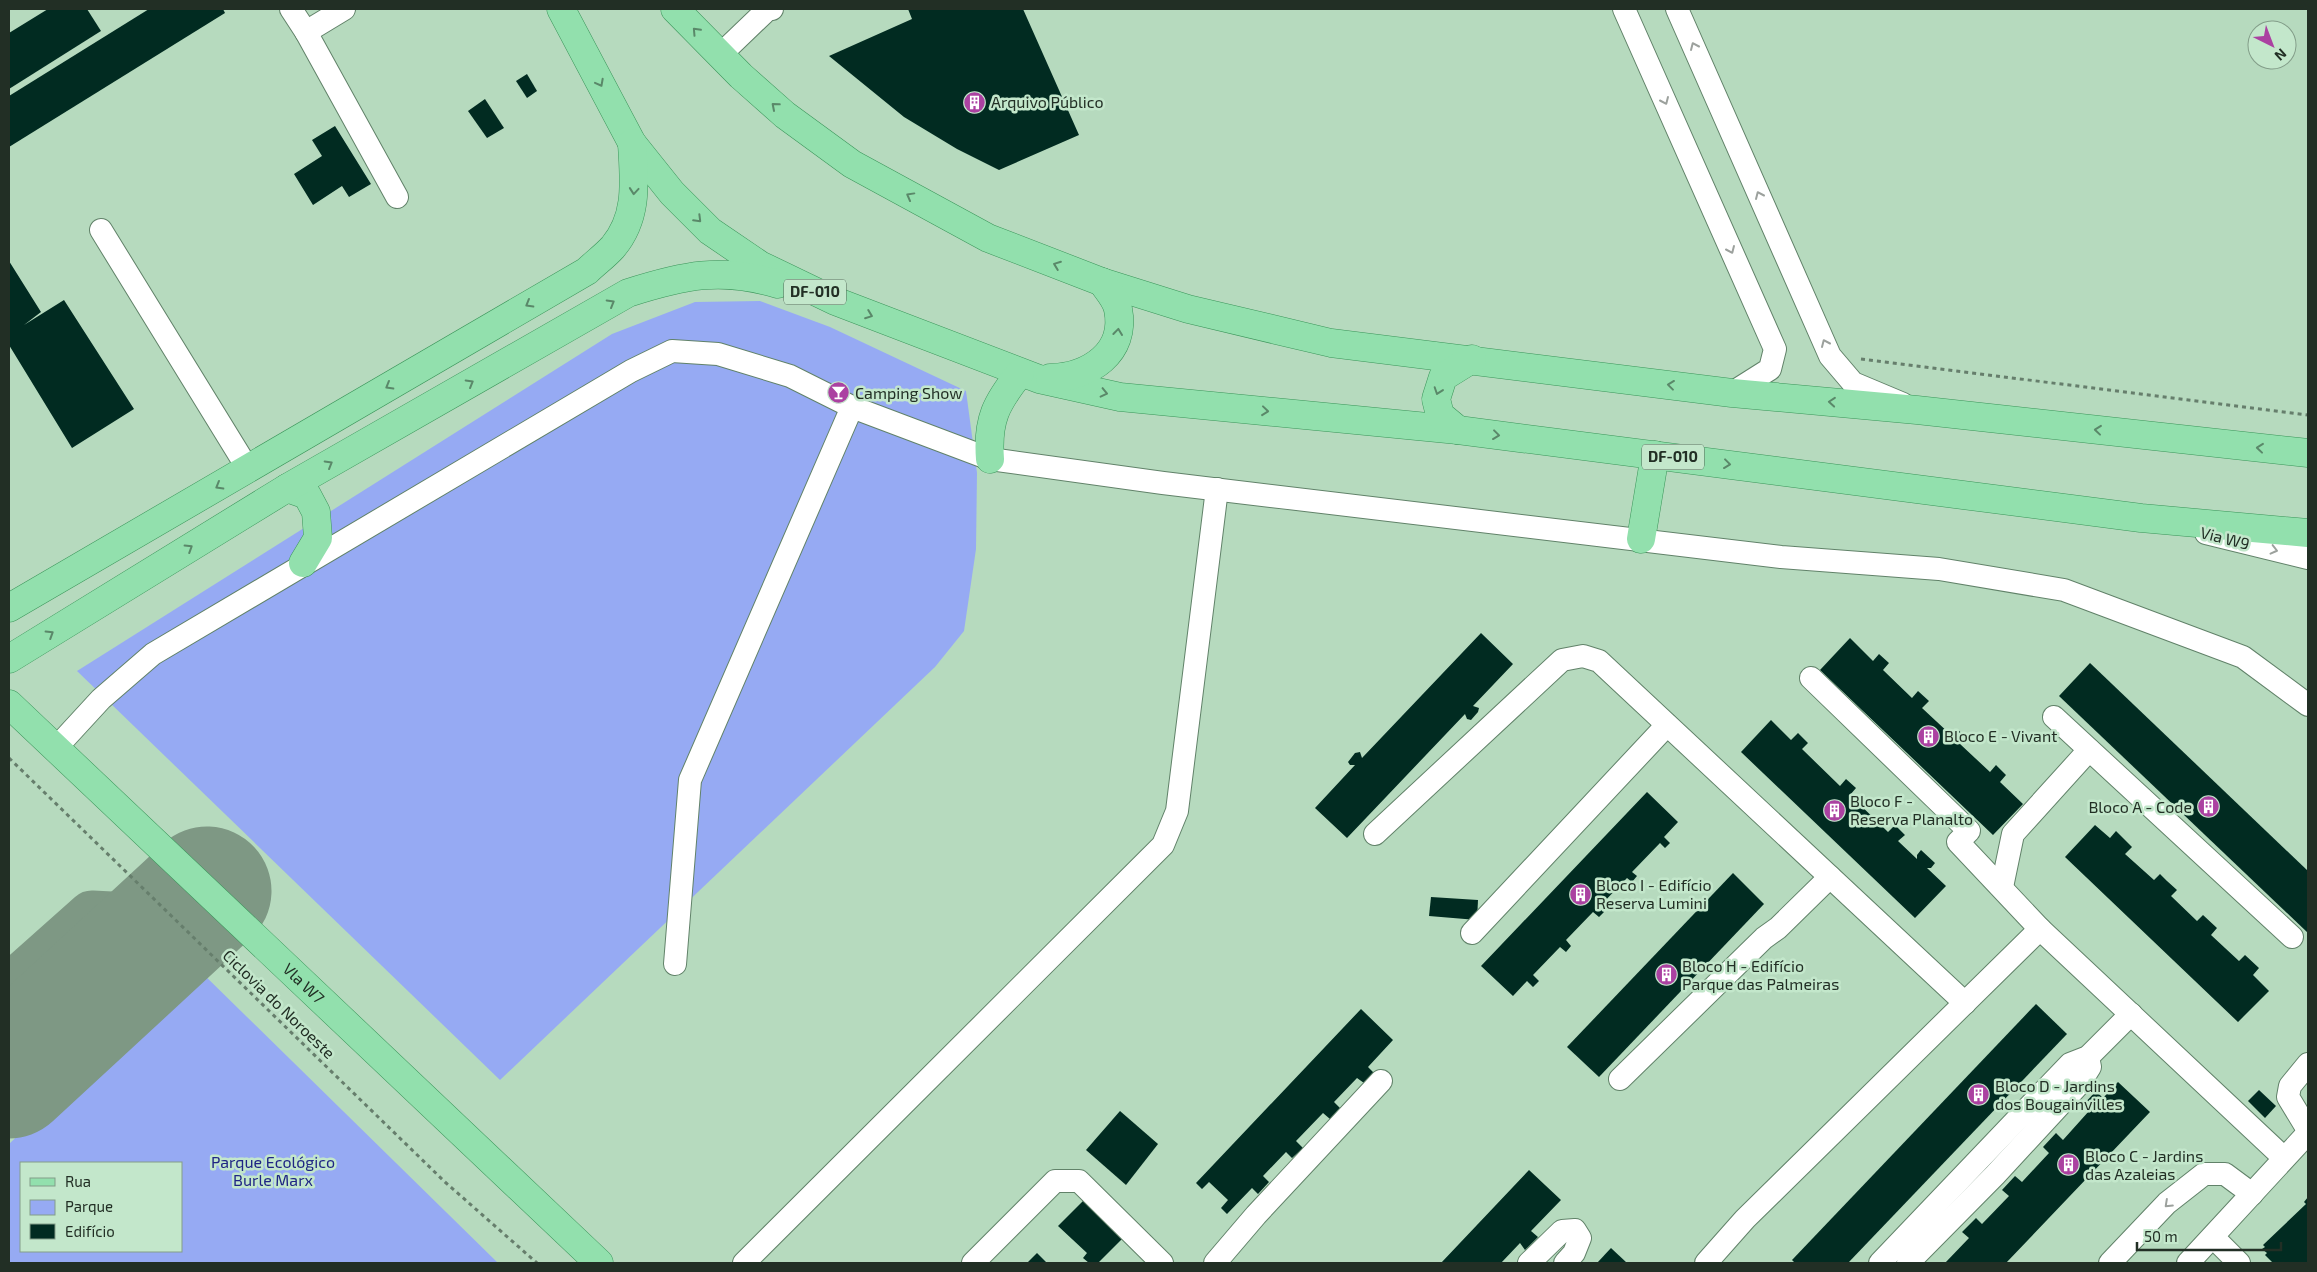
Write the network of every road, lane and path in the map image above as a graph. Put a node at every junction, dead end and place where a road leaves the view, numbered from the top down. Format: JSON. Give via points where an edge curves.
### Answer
{"nodes":[{"id":1,"x":291,"y":9,"type":"edge"},
{"id":2,"x":344,"y":9,"type":"edge"},
{"id":3,"x":561,"y":9,"type":"edge"},
{"id":4,"x":587,"y":9,"type":"edge"},
{"id":5,"x":675,"y":9,"type":"edge"},
{"id":6,"x":772,"y":9,"type":"edge"},
{"id":7,"x":1624,"y":9,"type":"edge"},
{"id":8,"x":1677,"y":9,"type":"edge"},
{"id":9,"x":306,"y":32,"type":"junction"},
{"id":10,"x":586,"y":56,"type":"junction"},
{"id":11,"x":719,"y":56,"type":"junction"},
{"id":12,"x":632,"y":143,"type":"junction"},
{"id":13,"x":397,"y":197,"type":"dead end"},
{"id":14,"x":102,"y":230,"type":"dead end"},
{"id":15,"x":1102,"y":282,"type":"junction"},
{"id":16,"x":835,"y":301,"type":"junction"},
{"id":17,"x":1830,"y":356,"type":"junction"},
{"id":18,"x":1472,"y":359,"type":"junction"},
{"id":19,"x":1030,"y":376,"type":"junction"},
{"id":20,"x":1732,"y":393,"type":"junction"},
{"id":21,"x":852,"y":407,"type":"junction"},
{"id":22,"x":1918,"y":410,"type":"junction"},
{"id":23,"x":2308,"y":415,"type":"edge"},
{"id":24,"x":1458,"y":430,"type":"junction"},
{"id":25,"x":2308,"y":453,"type":"edge"},
{"id":26,"x":1655,"y":455,"type":"junction"},
{"id":27,"x":990,"y":460,"type":"junction"},
{"id":28,"x":248,"y":469,"type":"junction"},
{"id":29,"x":287,"y":488,"type":"junction"},
{"id":30,"x":1217,"y":490,"type":"junction"},
{"id":31,"x":2141,"y":518,"type":"junction"},
{"id":32,"x":2308,"y":533,"type":"edge"},
{"id":33,"x":1641,"y":539,"type":"junction"},
{"id":34,"x":2308,"y":558,"type":"edge"},
{"id":35,"x":304,"y":564,"type":"junction"},
{"id":36,"x":9,"y":608,"type":"edge"},
{"id":37,"x":10,"y":663,"type":"edge"},
{"id":38,"x":1811,"y":678,"type":"dead end"},
{"id":39,"x":10,"y":700,"type":"edge"},
{"id":40,"x":2308,"y":704,"type":"edge"},
{"id":41,"x":2054,"y":717,"type":"dead end"},
{"id":42,"x":1667,"y":725,"type":"junction"},
{"id":43,"x":56,"y":749,"type":"junction"},
{"id":44,"x":2089,"y":750,"type":"junction"},
{"id":45,"x":9,"y":758,"type":"edge"},
{"id":46,"x":1375,"y":834,"type":"dead end"},
{"id":47,"x":1830,"y":877,"type":"junction"},
{"id":48,"x":2002,"y":887,"type":"junction"},
{"id":49,"x":2040,"y":929,"type":"junction"},
{"id":50,"x":1472,"y":933,"type":"dead end"},
{"id":51,"x":2292,"y":937,"type":"dead end"},
{"id":52,"x":675,"y":964,"type":"dead end"},
{"id":53,"x":1965,"y":1003,"type":"junction"},
{"id":54,"x":2131,"y":1014,"type":"junction"},
{"id":55,"x":2088,"y":1057,"type":"junction"},
{"id":56,"x":2308,"y":1064,"type":"edge"},
{"id":57,"x":1620,"y":1079,"type":"dead end"},
{"id":58,"x":1380,"y":1081,"type":"dead end"},
{"id":59,"x":2308,"y":1132,"type":"edge"},
{"id":60,"x":2284,"y":1158,"type":"junction"},
{"id":61,"x":2252,"y":1194,"type":"junction"},
{"id":62,"x":2213,"y":1237,"type":"junction"},
{"id":63,"x":1155,"y":1261,"type":"edge"},
{"id":64,"x":2193,"y":1261,"type":"edge"},
{"id":65,"x":537,"y":1263,"type":"edge"},
{"id":66,"x":599,"y":1263,"type":"edge"},
{"id":67,"x":744,"y":1263,"type":"edge"},
{"id":68,"x":972,"y":1263,"type":"edge"},
{"id":69,"x":1216,"y":1263,"type":"edge"},
{"id":70,"x":1529,"y":1263,"type":"edge"},
{"id":71,"x":1566,"y":1263,"type":"edge"},
{"id":72,"x":1706,"y":1263,"type":"edge"},
{"id":73,"x":1880,"y":1263,"type":"edge"},
{"id":74,"x":1908,"y":1263,"type":"edge"},
{"id":75,"x":2110,"y":1263,"type":"edge"},
{"id":76,"x":2239,"y":1263,"type":"edge"}],
"edges":[{"from":1,"to":9,"type":"street"},
{"from":2,"to":9,"type":"street"},
{"from":3,"to":10,"type":"main road","number":"DF-010"},
{"from":4,"to":10,"type":"main road","via":[[584,13]]},
{"from":11,"to":5,"type":"main road","one_way":true},
{"from":6,"to":11,"type":"street","via":[[767,10]]},
{"from":7,"to":20,"type":"street","one_way":true,"via":[[1775,349],[1770,369]]},
{"from":17,"to":8,"type":"street","one_way":true},
{"from":9,"to":13,"type":"street"},
{"from":10,"to":12,"type":"main road","number":"DF-010","one_way":true},
{"from":15,"to":11,"type":"main road","one_way":true,"via":[[988,238],[852,164],[785,115]]},
{"from":12,"to":16,"type":"main road","number":"DF-010","one_way":true,"via":[[672,193],[710,231],[760,265]]},
{"from":12,"to":28,"type":"main road","one_way":true,"via":[[635,191],[629,217],[613,247],[586,271]]},
{"from":14,"to":28,"type":"street"},
{"from":15,"to":18,"type":"main road","via":[[1188,309],[1331,343]]},
{"from":19,"to":15,"type":"main road","one_way":true,"via":[[1069,378],[1099,363],[1114,347],[1119,328],[1118,309]]},
{"from":16,"to":19,"type":"main road","number":"DF-010","one_way":true},
{"from":29,"to":16,"type":"main road","one_way":true,"via":[[628,293],[672,278],[720,273],[759,278]]},
{"from":17,"to":22,"type":"street","via":[[1853,383]]},
{"from":17,"to":23,"type":"path"},
{"from":20,"to":18,"type":"main road","one_way":true},
{"from":18,"to":24,"type":"main road","one_way":true,"via":[[1443,377],[1436,399],[1440,415]]},
{"from":19,"to":24,"type":"main road","number":"DF-010","one_way":true,"via":[[1120,397]]},
{"from":19,"to":27,"type":"main road","via":[[1007,390],[996,409],[988,436]]},
{"from":22,"to":20,"type":"main road","one_way":true},
{"from":21,"to":27,"type":"street"},
{"from":21,"to":35,"type":"street","via":[[772,370],[718,354],[672,352],[631,370]]},
{"from":21,"to":52,"type":"street","via":[[690,780]]},
{"from":25,"to":22,"type":"main road","one_way":true},
{"from":24,"to":26,"type":"main road","number":"DF-010","one_way":true},
{"from":26,"to":31,"type":"main road","number":"DF-010","one_way":true},
{"from":26,"to":33,"type":"main road"},
{"from":27,"to":30,"type":"street"},
{"from":28,"to":36,"type":"main road","one_way":true},
{"from":29,"to":35,"type":"main road","via":[[307,495],[316,512],[318,538]]},
{"from":37,"to":29,"type":"main road","one_way":true},
{"from":30,"to":33,"type":"street"},
{"from":30,"to":67,"type":"street","via":[[1177,811],[1164,845]]},
{"from":31,"to":32,"type":"main road","number":"DF-010"},
{"from":31,"to":34,"type":"street","name":"Via W9","one_way":true},
{"from":33,"to":40,"type":"street","via":[[1781,557],[1939,569],[2064,590],[2243,657]]},
{"from":35,"to":43,"type":"street","via":[[152,654],[100,699]]},
{"from":38,"to":48,"type":"street","via":[[1969,831],[1958,842]]},
{"from":39,"to":43,"type":"main road","name":"Vla W7"},
{"from":41,"to":44,"type":"street"},
{"from":42,"to":46,"type":"street","via":[[1599,661],[1583,656],[1562,660]]},
{"from":42,"to":47,"type":"street"},
{"from":42,"to":50,"type":"street"},
{"from":43,"to":66,"type":"main road","name":"Vla W7"},
{"from":44,"to":48,"type":"street","via":[[2013,834]]},
{"from":44,"to":51,"type":"street"},
{"from":45,"to":65,"type":"path","name":"Ciclovia do Noroeste","via":[[445,1182]]},
{"from":47,"to":53,"type":"street"},
{"from":47,"to":57,"type":"street"},
{"from":48,"to":49,"type":"street"},
{"from":49,"to":53,"type":"street"},
{"from":49,"to":54,"type":"street"},
{"from":53,"to":72,"type":"street","via":[[1745,1219]]},
{"from":54,"to":55,"type":"street"},
{"from":54,"to":60,"type":"street"},
{"from":55,"to":73,"type":"street","via":[[2070,1064]]},
{"from":55,"to":74,"type":"street","via":[[2090,1067],[2080,1083]]},
{"from":56,"to":59,"type":"street","via":[[2290,1086],[2288,1097]]},
{"from":58,"to":69,"type":"street","via":[[1256,1214]]},
{"from":59,"to":60,"type":"street"},
{"from":60,"to":61,"type":"street"},
{"from":61,"to":62,"type":"street"},
{"from":61,"to":75,"type":"street","one_way":true,"via":[[2226,1174],[2204,1174],[2167,1203]]},
{"from":62,"to":64,"type":"street"},
{"from":62,"to":76,"type":"street"},
{"from":63,"to":68,"type":"street","via":[[1079,1181],[1055,1181]]},
{"from":70,"to":71,"type":"street","via":[[1562,1231],[1575,1230],[1580,1238]]}]}
